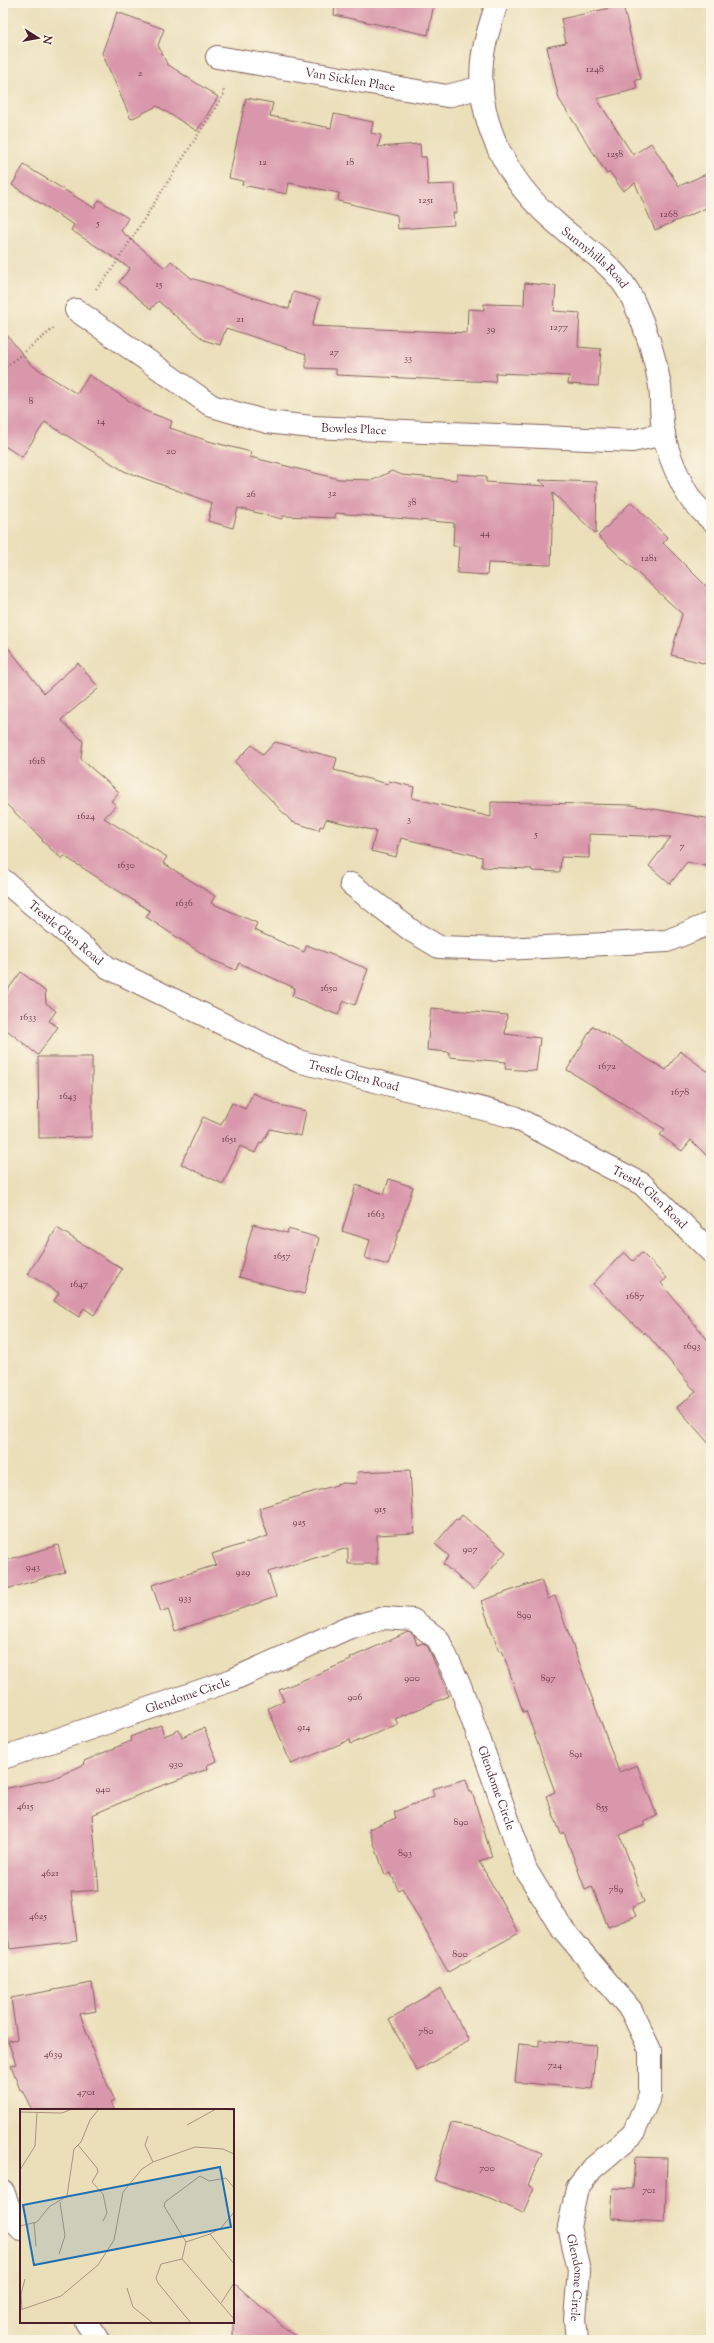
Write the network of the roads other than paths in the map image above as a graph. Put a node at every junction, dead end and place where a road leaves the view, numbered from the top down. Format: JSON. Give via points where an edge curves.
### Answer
{"nodes":[{"id":1,"x":497,"y":3,"type":"edge"},
{"id":2,"x":217,"y":57,"type":"road end"},
{"id":3,"x":482,"y":87,"type":"junction"},
{"id":4,"x":76,"y":310,"type":"road end"},
{"id":5,"x":664,"y":434,"type":"junction"},
{"id":6,"x":711,"y":520,"type":"edge"},
{"id":7,"x":3,"y":880,"type":"edge"},
{"id":8,"x":351,"y":884,"type":"dead end"},
{"id":9,"x":711,"y":923,"type":"edge"},
{"id":10,"x":711,"y":1252,"type":"edge"},
{"id":11,"x":3,"y":1758,"type":"edge"},
{"id":12,"x":3,"y":2191,"type":"edge"},
{"id":13,"x":20,"y":2228,"type":"edge"},
{"id":14,"x":87,"y":2323,"type":"edge"},
{"id":15,"x":98,"y":2340,"type":"edge"},
{"id":16,"x":577,"y":2340,"type":"edge"}],
"edges":[{"from":1,"to":3,"type":"street","name":"Sunnyhills Road","via":[[486,35]]},
{"from":2,"to":3,"type":"street","name":"Van Sicklen Place","via":[[447,96]]},
{"from":3,"to":5,"type":"street","name":"Sunnyhills Road","via":[[486,122],[514,178],[554,222],[610,266],[632,298],[650,339],[660,387]]},
{"from":4,"to":5,"type":"street","name":"Bowles Place","via":[[212,406],[268,422],[312,427],[632,441]]},
{"from":5,"to":6,"type":"street","name":"Sunnyhills Road","via":[[676,468],[692,500]]},
{"from":7,"to":10,"type":"street","name":"Trestle Glen Road","via":[[107,967],[298,1061],[514,1117],[642,1184]]},
{"from":8,"to":9,"type":"street","via":[[412,931],[439,947],[501,949],[667,941]]},
{"from":11,"to":16,"type":"street","name":"Glendome Circle","via":[[232,1680],[348,1628],[384,1618],[413,1620],[438,1639],[461,1688],[526,1870],[561,1927],[632,2010],[650,2050],[650,2094],[633,2134],[593,2168],[577,2188],[570,2227],[578,2270],[575,2319]]},
{"from":12,"to":13,"type":"street","via":[[13,2218]]},
{"from":14,"to":15,"type":"street"}]}
